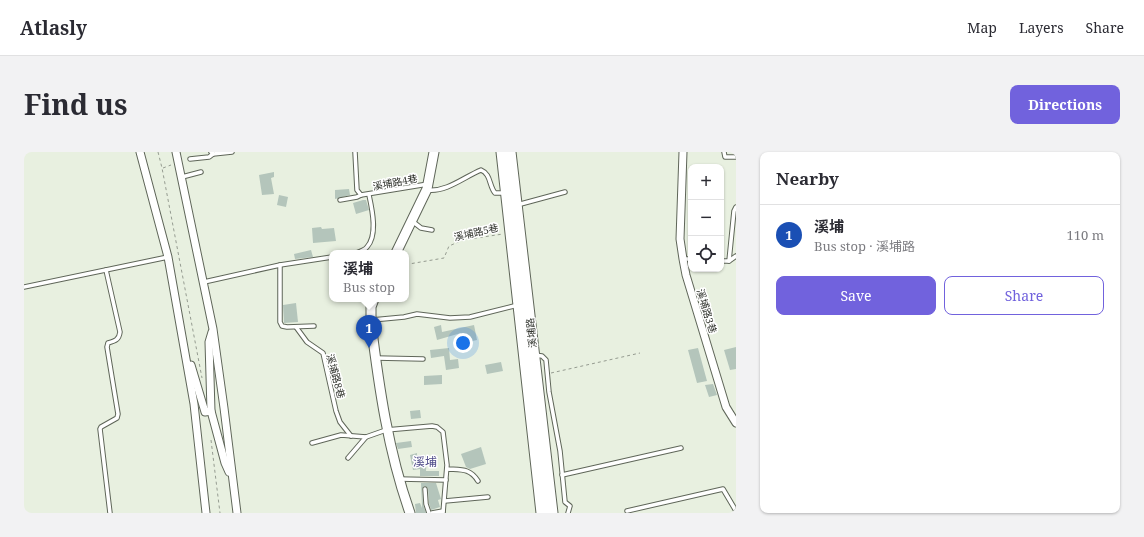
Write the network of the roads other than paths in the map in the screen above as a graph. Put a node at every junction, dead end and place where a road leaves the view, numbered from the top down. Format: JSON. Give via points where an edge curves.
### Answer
{"nodes":[{"id":1,"x":140,"y":152,"type":"edge"},
{"id":2,"x":176,"y":152,"type":"edge"},
{"id":3,"x":232,"y":152,"type":"edge"},
{"id":4,"x":355,"y":152,"type":"edge"},
{"id":5,"x":434,"y":152,"type":"edge"},
{"id":6,"x":502,"y":152,"type":"edge"},
{"id":7,"x":510,"y":152,"type":"edge"},
{"id":8,"x":683,"y":152,"type":"edge"},
{"id":9,"x":724,"y":152,"type":"edge"},
{"id":10,"x":212,"y":153,"type":"edge"},
{"id":11,"x":736,"y":157,"type":"edge"},
{"id":12,"x":190,"y":159,"type":"dead end"},
{"id":13,"x":201,"y":172,"type":"dead end"},
{"id":14,"x":182,"y":176,"type":"junction"},
{"id":15,"x":428,"y":186,"type":"junction"},
{"id":16,"x":565,"y":192,"type":"dead end"},
{"id":17,"x":506,"y":193,"type":"junction"},
{"id":18,"x":361,"y":195,"type":"junction"},
{"id":19,"x":369,"y":195,"type":"junction"},
{"id":20,"x":340,"y":200,"type":"dead end"},
{"id":21,"x":516,"y":205,"type":"junction"},
{"id":22,"x":736,"y":207,"type":"edge"},
{"id":23,"x":412,"y":221,"type":"junction"},
{"id":24,"x":432,"y":230,"type":"dead end"},
{"id":25,"x":362,"y":250,"type":"edge"},
{"id":26,"x":398,"y":250,"type":"edge"},
{"id":27,"x":736,"y":256,"type":"edge"},
{"id":28,"x":168,"y":257,"type":"junction"},
{"id":29,"x":329,"y":257,"type":"edge"},
{"id":30,"x":683,"y":258,"type":"junction"},
{"id":31,"x":688,"y":259,"type":"edge"},
{"id":32,"x":724,"y":261,"type":"edge"},
{"id":33,"x":729,"y":261,"type":"junction"},
{"id":34,"x":280,"y":265,"type":"junction"},
{"id":35,"x":106,"y":270,"type":"junction"},
{"id":36,"x":203,"y":282,"type":"junction"},
{"id":37,"x":24,"y":287,"type":"edge"},
{"id":38,"x":373,"y":302,"type":"edge"},
{"id":39,"x":519,"y":305,"type":"junction"},
{"id":40,"x":371,"y":320,"type":"junction"},
{"id":41,"x":314,"y":326,"type":"dead end"},
{"id":42,"x":296,"y":327,"type":"junction"},
{"id":43,"x":213,"y":329,"type":"junction"},
{"id":44,"x":184,"y":344,"type":"junction"},
{"id":45,"x":533,"y":354,"type":"junction"},
{"id":46,"x":376,"y":358,"type":"junction"},
{"id":47,"x":423,"y":360,"type":"dead end"},
{"id":48,"x":212,"y":412,"type":"junction"},
{"id":49,"x":736,"y":423,"type":"edge"},
{"id":50,"x":386,"y":430,"type":"junction"},
{"id":51,"x":350,"y":436,"type":"junction"},
{"id":52,"x":366,"y":437,"type":"junction"},
{"id":53,"x":312,"y":443,"type":"dead end"},
{"id":54,"x":681,"y":448,"type":"dead end"},
{"id":55,"x":348,"y":458,"type":"dead end"},
{"id":56,"x":447,"y":469,"type":"junction"},
{"id":57,"x":562,"y":475,"type":"junction"},
{"id":58,"x":399,"y":479,"type":"junction"},
{"id":59,"x":232,"y":480,"type":"junction"},
{"id":60,"x":446,"y":480,"type":"junction"},
{"id":61,"x":478,"y":481,"type":"dead end"},
{"id":62,"x":425,"y":489,"type":"dead end"},
{"id":63,"x":488,"y":497,"type":"dead end"},
{"id":64,"x":445,"y":501,"type":"junction"},
{"id":65,"x":627,"y":511,"type":"dead end"},
{"id":66,"x":443,"y":512,"type":"edge"},
{"id":67,"x":736,"y":512,"type":"edge"},
{"id":68,"x":110,"y":513,"type":"edge"},
{"id":69,"x":206,"y":513,"type":"edge"},
{"id":70,"x":237,"y":513,"type":"edge"},
{"id":71,"x":410,"y":513,"type":"edge"},
{"id":72,"x":430,"y":513,"type":"edge"},
{"id":73,"x":542,"y":513,"type":"edge"},
{"id":74,"x":552,"y":513,"type":"edge"},
{"id":75,"x":568,"y":513,"type":"edge"}],
"edges":[{"from":1,"to":28,"type":"street"},
{"from":2,"to":14,"type":"street"},
{"from":3,"to":10,"type":"lane"},
{"from":4,"to":18,"type":"lane","name":"溪埔路4巷","via":[[357,190]]},
{"from":5,"to":15,"type":"street"},
{"from":6,"to":17,"type":"main road","name":"溪埔路"},
{"from":7,"to":21,"type":"main road","name":"溪埔路"},
{"from":8,"to":30,"type":"street","name":"溪埔路3巷","via":[[680,239]]},
{"from":9,"to":11,"type":"lane","via":[[725,157]]},
{"from":10,"to":12,"type":"lane","via":[[209,156]]},
{"from":13,"to":14,"type":"lane"},
{"from":14,"to":36,"type":"street"},
{"from":15,"to":17,"type":"lane","via":[[436,191],[443,189],[480,170],[488,177],[495,193]]},
{"from":15,"to":19,"type":"lane","name":"溪埔路4巷"},
{"from":15,"to":23,"type":"street"},
{"from":16,"to":21,"type":"lane"},
{"from":17,"to":39,"type":"main road","name":"溪埔路"},
{"from":18,"to":19,"type":"lane","name":"溪埔路4巷"},
{"from":18,"to":20,"type":"lane"},
{"from":19,"to":25,"type":"lane","via":[[374,222],[371,240]]},
{"from":21,"to":45,"type":"main road","name":"溪埔路"},
{"from":22,"to":33,"type":"lane"},
{"from":23,"to":24,"type":"lane","via":[[421,228]]},
{"from":23,"to":26,"type":"street"},
{"from":27,"to":33,"type":"lane"},
{"from":28,"to":35,"type":"lane"},
{"from":28,"to":44,"type":"street"},
{"from":29,"to":34,"type":"lane"},
{"from":30,"to":31,"type":"lane"},
{"from":30,"to":49,"type":"street","name":"溪埔路3巷","via":[[686,276],[726,407]]},
{"from":32,"to":33,"type":"lane"},
{"from":34,"to":36,"type":"lane"},
{"from":34,"to":42,"type":"lane","via":[[280,322],[282,326]]},
{"from":35,"to":37,"type":"lane"},
{"from":35,"to":68,"type":"lane","via":[[120,332],[119,337],[108,343],[107,347],[118,414],[117,418],[100,429]]},
{"from":36,"to":43,"type":"street"},
{"from":38,"to":40,"type":"street"},
{"from":39,"to":40,"type":"lane","via":[[470,317],[450,318],[417,314]]},
{"from":39,"to":73,"type":"main road","name":"溪埔路"},
{"from":40,"to":46,"type":"street"},
{"from":41,"to":42,"type":"lane"},
{"from":42,"to":51,"type":"lane","name":"溪埔路8巷","via":[[307,342],[323,353],[336,411]]},
{"from":43,"to":48,"type":"street","via":[[209,342]]},
{"from":43,"to":59,"type":"street"},
{"from":44,"to":48,"type":"street","via":[[205,412]]},
{"from":44,"to":69,"type":"street","via":[[194,404]]},
{"from":45,"to":57,"type":"lane","via":[[546,360]]},
{"from":45,"to":74,"type":"main road","name":"溪埔路"},
{"from":46,"to":47,"type":"lane"},
{"from":46,"to":50,"type":"street"},
{"from":48,"to":59,"type":"street"},
{"from":50,"to":52,"type":"lane"},
{"from":50,"to":56,"type":"lane","via":[[437,427],[443,432]]},
{"from":50,"to":58,"type":"street"},
{"from":51,"to":52,"type":"lane"},
{"from":51,"to":53,"type":"lane","via":[[341,435]]},
{"from":52,"to":55,"type":"lane"},
{"from":54,"to":57,"type":"lane"},
{"from":56,"to":60,"type":"lane"},
{"from":56,"to":61,"type":"lane","via":[[467,471]]},
{"from":57,"to":75,"type":"lane","via":[[565,502],[570,506]]},
{"from":58,"to":60,"type":"lane"},
{"from":58,"to":71,"type":"street"},
{"from":59,"to":70,"type":"street"},
{"from":60,"to":64,"type":"lane"},
{"from":62,"to":72,"type":"lane","via":[[426,504]]},
{"from":63,"to":64,"type":"lane"},
{"from":64,"to":66,"type":"lane"},
{"from":65,"to":67,"type":"lane","via":[[723,490]]},
{"from":66,"to":72,"type":"lane"}]}
